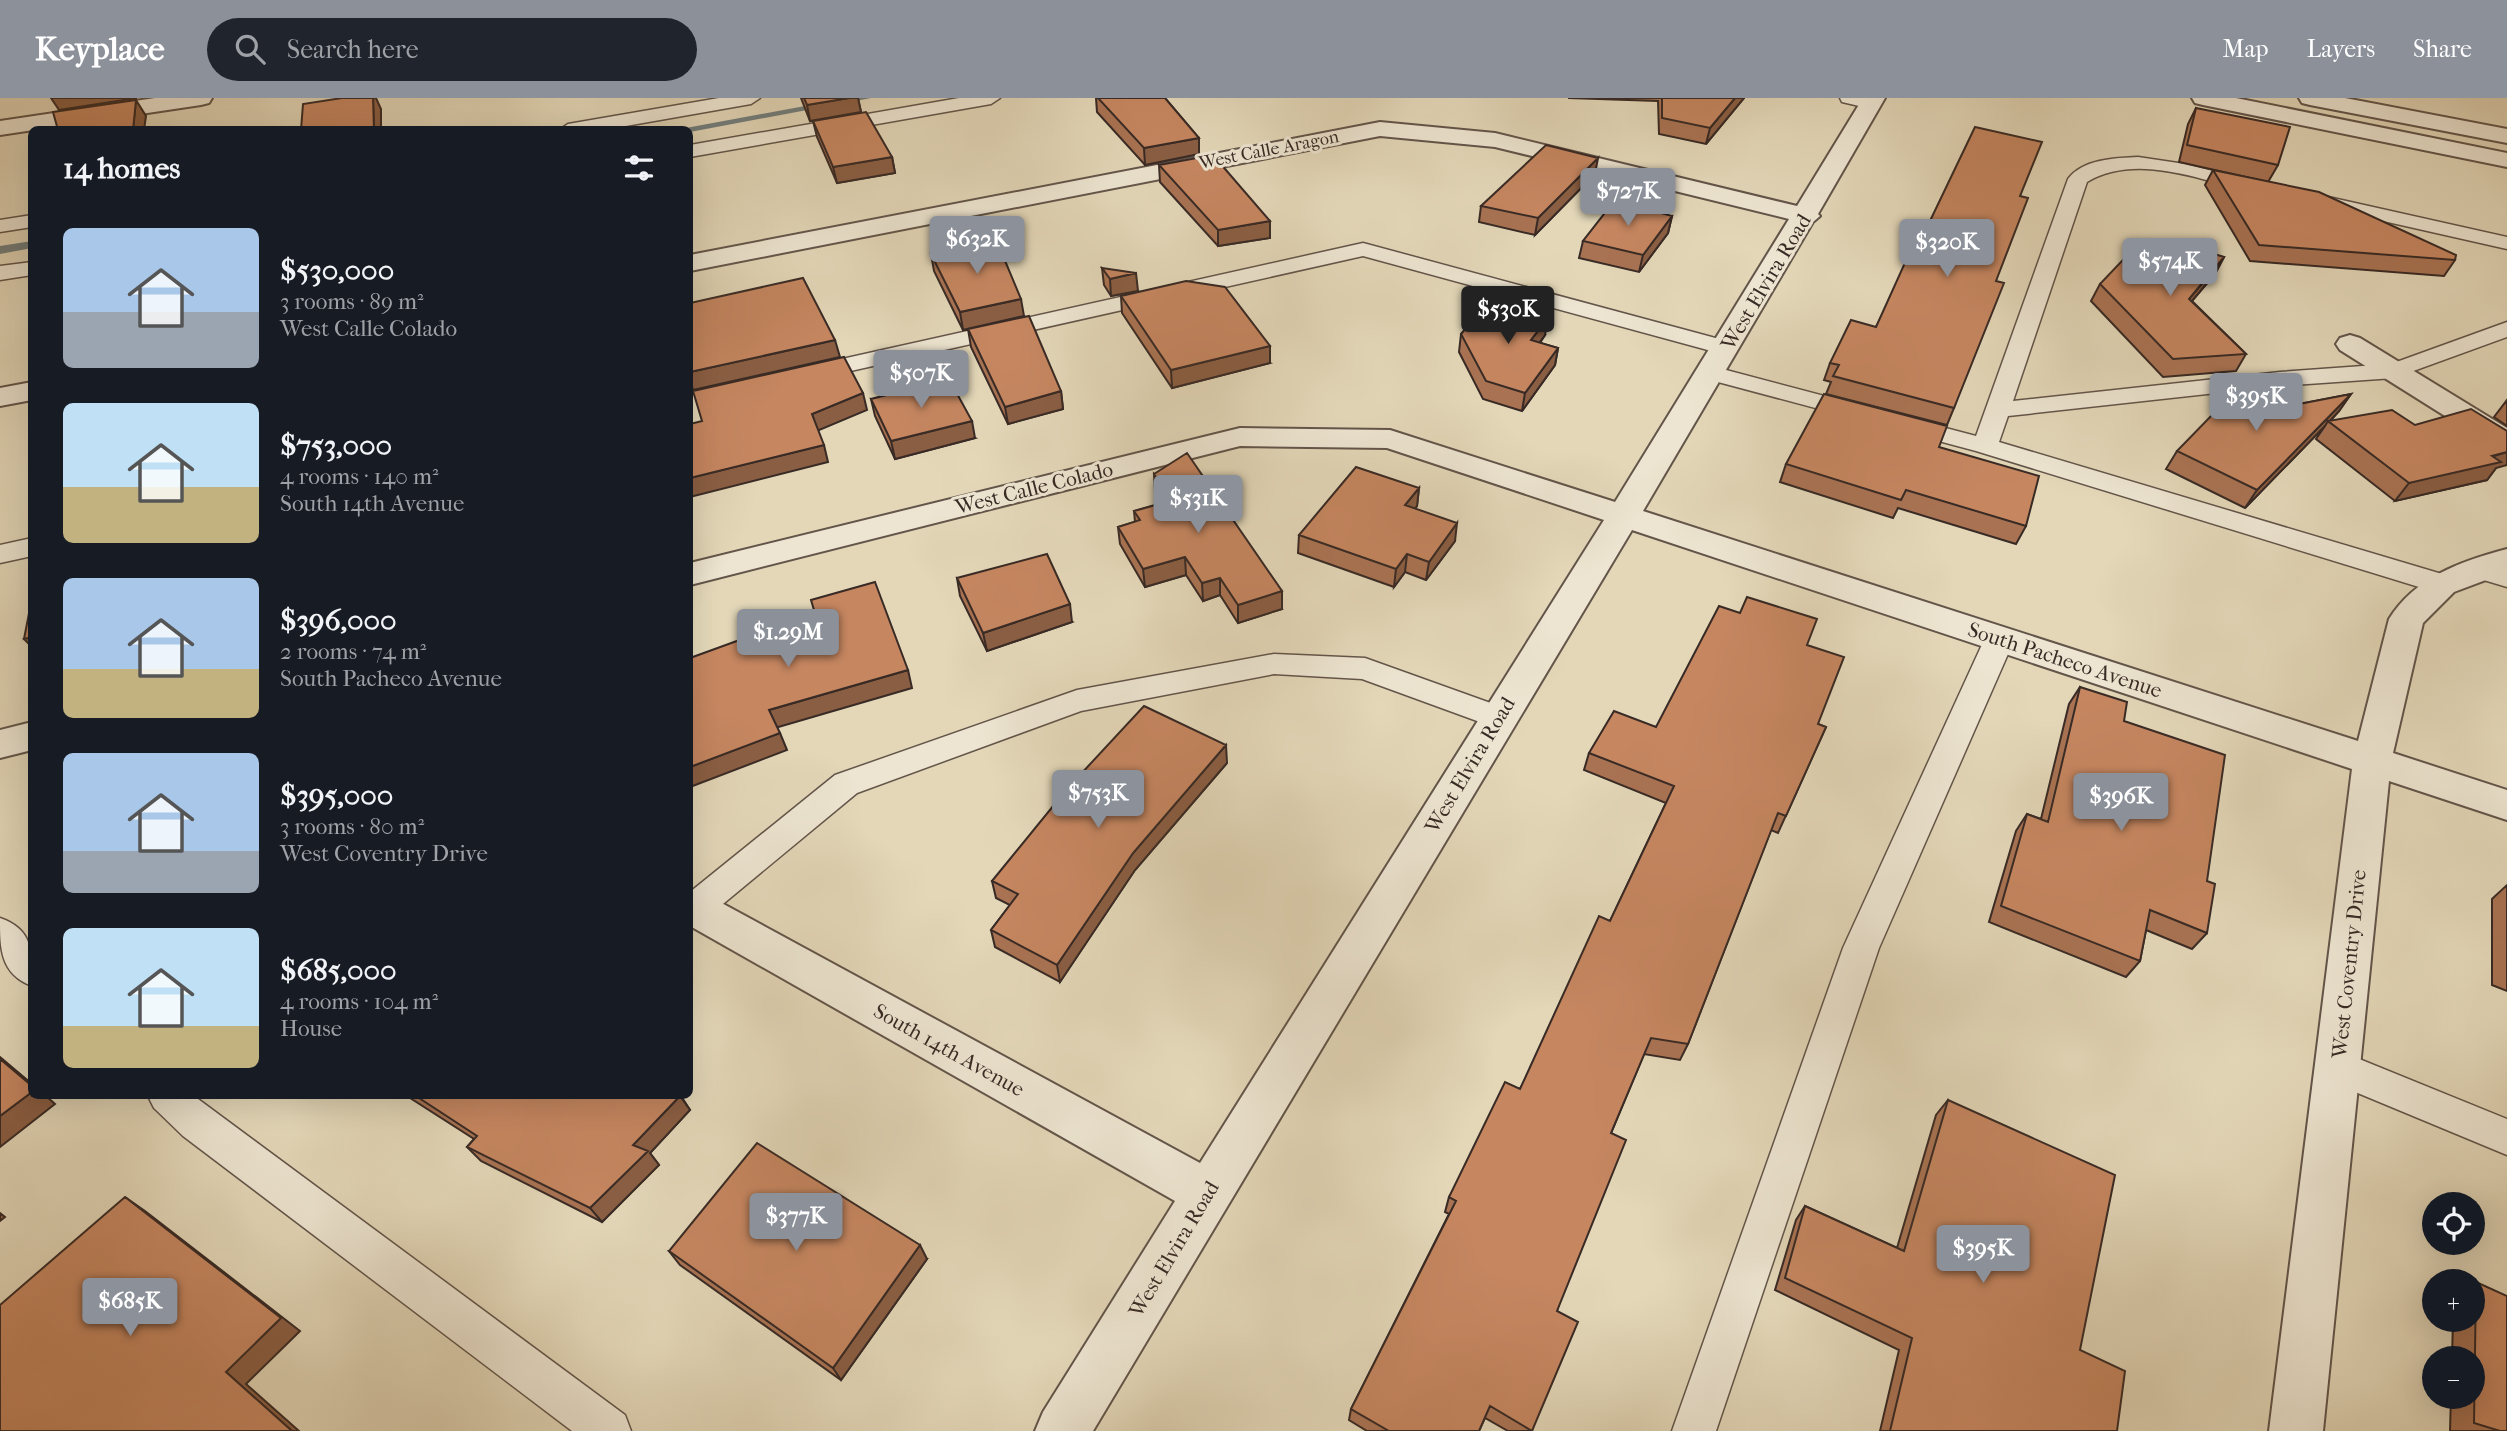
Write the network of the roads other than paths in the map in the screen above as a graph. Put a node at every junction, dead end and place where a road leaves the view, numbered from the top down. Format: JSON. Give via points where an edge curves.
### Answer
{"nodes":[{"id":1,"x":201,"y":98,"type":"edge"},
{"id":2,"x":751,"y":98,"type":"edge"},
{"id":3,"x":992,"y":98,"type":"edge"},
{"id":4,"x":2203,"y":98,"type":"edge"},
{"id":5,"x":2310,"y":98,"type":"edge"},
{"id":6,"x":1865,"y":100,"type":"edge"},
{"id":7,"x":591,"y":126,"type":"edge"},
{"id":8,"x":0,"y":128,"type":"edge"},
{"id":9,"x":2507,"y":136,"type":"edge"},
{"id":10,"x":693,"y":150,"type":"edge"},
{"id":11,"x":2507,"y":160,"type":"edge"},
{"id":12,"x":1807,"y":216,"type":"junction"},
{"id":13,"x":28,"y":222,"type":"edge"},
{"id":14,"x":0,"y":226,"type":"edge"},
{"id":15,"x":2507,"y":243,"type":"edge"},
{"id":16,"x":693,"y":262,"type":"edge"},
{"id":17,"x":28,"y":269,"type":"edge"},
{"id":18,"x":0,"y":273,"type":"edge"},
{"id":19,"x":2507,"y":329,"type":"edge"},
{"id":20,"x":2350,"y":344,"type":"dead end"},
{"id":21,"x":1718,"y":361,"type":"junction"},
{"id":22,"x":2394,"y":371,"type":"junction"},
{"id":23,"x":784,"y":379,"type":"edge"},
{"id":24,"x":28,"y":392,"type":"edge"},
{"id":25,"x":0,"y":397,"type":"edge"},
{"id":26,"x":1997,"y":410,"type":"junction"},
{"id":27,"x":2507,"y":441,"type":"edge"},
{"id":28,"x":1984,"y":446,"type":"junction"},
{"id":29,"x":1623,"y":515,"type":"junction"},
{"id":30,"x":28,"y":548,"type":"edge"},
{"id":31,"x":0,"y":554,"type":"edge"},
{"id":32,"x":693,"y":573,"type":"edge"},
{"id":33,"x":2483,"y":573,"type":"edge"},
{"id":34,"x":2000,"y":638,"type":"junction"},
{"id":35,"x":1499,"y":718,"type":"junction"},
{"id":36,"x":28,"y":737,"type":"edge"},
{"id":37,"x":0,"y":744,"type":"edge"},
{"id":38,"x":2372,"y":760,"type":"junction"},
{"id":39,"x":2507,"y":805,"type":"edge"},
{"id":40,"x":693,"y":906,"type":"edge"},
{"id":41,"x":693,"y":908,"type":"edge"},
{"id":42,"x":0,"y":932,"type":"edge"},
{"id":43,"x":28,"y":966,"type":"edge"},
{"id":44,"x":2337,"y":1067,"type":"junction"},
{"id":45,"x":170,"y":1099,"type":"edge"},
{"id":46,"x":2507,"y":1137,"type":"edge"},
{"id":47,"x":1208,"y":1194,"type":"junction"},
{"id":48,"x":609,"y":1431,"type":"edge"},
{"id":49,"x":1062,"y":1431,"type":"edge"},
{"id":50,"x":1694,"y":1431,"type":"edge"},
{"id":51,"x":2296,"y":1431,"type":"edge"}],
"edges":[{"from":1,"to":8,"type":"street"},
{"from":2,"to":7,"type":"lane"},
{"from":3,"to":10,"type":"lane"},
{"from":4,"to":11,"type":"street"},
{"from":5,"to":9,"type":"street"},
{"from":6,"to":12,"type":"street","name":"West Elvira Road"},
{"from":12,"to":16,"type":"street","name":"West Calle Aragon","via":[[1495,140],[1380,129]]},
{"from":12,"to":21,"type":"street","name":"West Elvira Road"},
{"from":13,"to":14,"type":"lane"},
{"from":15,"to":26,"type":"lane","via":[[2141,162],[2114,161],[2090,169],[2078,179]]},
{"from":17,"to":18,"type":"lane"},
{"from":19,"to":22,"type":"lane"},
{"from":20,"to":22,"type":"street"},
{"from":21,"to":23,"type":"lane","via":[[1363,249]]},
{"from":21,"to":28,"type":"lane"},
{"from":21,"to":29,"type":"street","name":"West Elvira Road"},
{"from":22,"to":26,"type":"lane"},
{"from":22,"to":27,"type":"street"},
{"from":24,"to":25,"type":"street"},
{"from":26,"to":28,"type":"lane"},
{"from":28,"to":33,"type":"lane"},
{"from":29,"to":32,"type":"street","name":"West Calle Colado","via":[[1390,439],[1240,437]]},
{"from":29,"to":34,"type":"street","name":"South Pacheco Avenue"},
{"from":29,"to":35,"type":"street","name":"West Elvira Road"},
{"from":30,"to":31,"type":"lane"},
{"from":33,"to":38,"type":"street","name":"West Coventry Drive","via":[[2407,619]]},
{"from":34,"to":38,"type":"street","name":"South Pacheco Avenue"},
{"from":34,"to":50,"type":"lane","via":[[1861,948]]},
{"from":35,"to":40,"type":"lane","via":[[1365,670],[1274,664],[1077,701],[846,784]]},
{"from":35,"to":47,"type":"street","name":"West Elvira Road"},
{"from":36,"to":37,"type":"street"},
{"from":38,"to":39,"type":"street","name":"South Pacheco Avenue"},
{"from":38,"to":44,"type":"street","name":"West Coventry Drive"},
{"from":41,"to":47,"type":"street","name":"South 14th Avenue"},
{"from":42,"to":43,"type":"lane"},
{"from":44,"to":46,"type":"lane"},
{"from":44,"to":51,"type":"street","name":"West Coventry Drive"},
{"from":45,"to":48,"type":"lane"},
{"from":47,"to":49,"type":"street","name":"West Elvira Road"}]}
